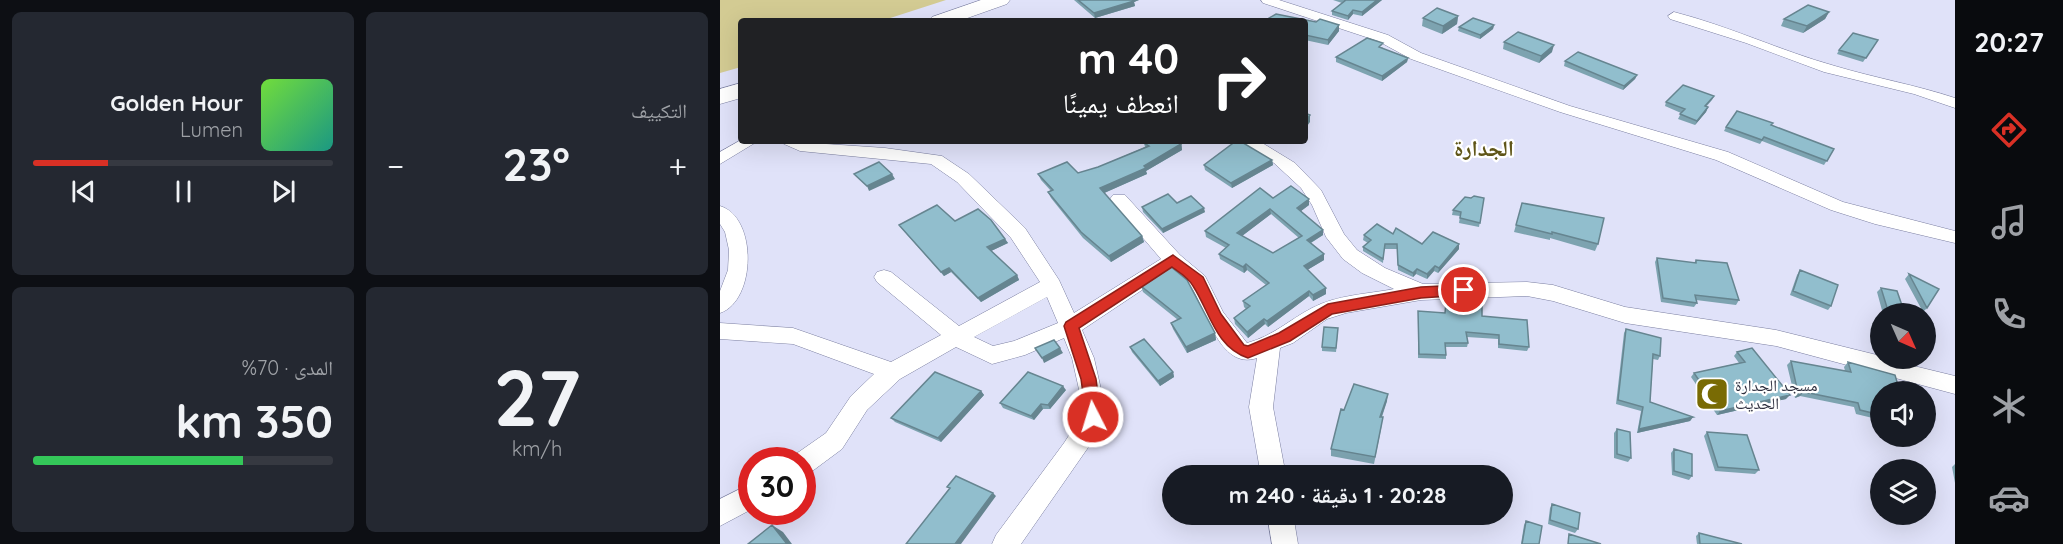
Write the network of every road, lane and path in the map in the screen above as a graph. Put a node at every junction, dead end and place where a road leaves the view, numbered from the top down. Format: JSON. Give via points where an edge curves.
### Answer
{"nodes":[{"id":1,"x":1000,"y":0,"type":"edge"},
{"id":2,"x":1267,"y":0,"type":"edge"},
{"id":3,"x":1674,"y":16,"type":"dead end"},
{"id":4,"x":956,"y":18,"type":"edge"},
{"id":5,"x":738,"y":91,"type":"edge"},
{"id":6,"x":720,"y":97,"type":"edge"},
{"id":7,"x":1955,"y":103,"type":"edge"},
{"id":8,"x":745,"y":144,"type":"edge"},
{"id":9,"x":796,"y":144,"type":"edge"},
{"id":10,"x":1252,"y":144,"type":"edge"},
{"id":11,"x":720,"y":159,"type":"edge"},
{"id":12,"x":1119,"y":199,"type":"dead end"},
{"id":13,"x":720,"y":212,"type":"edge"},
{"id":14,"x":1955,"y":237,"type":"edge"},
{"id":15,"x":1173,"y":260,"type":"junction"},
{"id":16,"x":884,"y":277,"type":"dead end"},
{"id":17,"x":1052,"y":285,"type":"junction"},
{"id":18,"x":1421,"y":292,"type":"junction"},
{"id":19,"x":720,"y":305,"type":"edge"},
{"id":20,"x":1071,"y":326,"type":"junction"},
{"id":21,"x":720,"y":331,"type":"edge"},
{"id":22,"x":956,"y":336,"type":"junction"},
{"id":23,"x":1270,"y":344,"type":"junction"},
{"id":24,"x":892,"y":372,"type":"junction"},
{"id":25,"x":1955,"y":385,"type":"edge"},
{"id":26,"x":816,"y":454,"type":"edge"},
{"id":27,"x":1272,"y":465,"type":"edge"},
{"id":28,"x":738,"y":503,"type":"edge"},
{"id":29,"x":720,"y":513,"type":"edge"},
{"id":30,"x":1282,"y":525,"type":"edge"},
{"id":31,"x":1005,"y":544,"type":"edge"},
{"id":32,"x":1285,"y":544,"type":"edge"}],
"edges":[{"from":1,"to":4,"type":"main road"},
{"from":2,"to":14,"type":"street","via":[[1383,38],[1416,56],[1565,109],[1722,156],[1837,206]]},
{"from":3,"to":7,"type":"street","via":[[1828,69]]},
{"from":5,"to":6,"type":"main road"},
{"from":8,"to":11,"type":"street"},
{"from":9,"to":17,"type":"street","via":[[936,160],[963,178],[1018,233]]},
{"from":10,"to":18,"type":"street","via":[[1304,177],[1343,247],[1370,270]]},
{"from":12,"to":15,"type":"street"},
{"from":13,"to":19,"type":"street","via":[[735,234],[740,266]]},
{"from":15,"to":20,"type":"street"},
{"from":15,"to":23,"type":"street","via":[[1198,281],[1215,317],[1239,349],[1248,352]]},
{"from":16,"to":22,"type":"street"},
{"from":17,"to":20,"type":"street"},
{"from":17,"to":22,"type":"street"},
{"from":18,"to":23,"type":"street","via":[[1328,309]]},
{"from":18,"to":25,"type":"street","via":[[1527,289],[1553,293],[1625,315],[1776,338]]},
{"from":20,"to":22,"type":"street","via":[[992,355]]},
{"from":20,"to":31,"type":"street","via":[[1089,379],[1093,417],[1074,451]]},
{"from":21,"to":24,"type":"street","via":[[793,336]]},
{"from":22,"to":24,"type":"street"},
{"from":23,"to":27,"type":"street","via":[[1261,407]]},
{"from":24,"to":26,"type":"street","via":[[860,403],[834,441]]},
{"from":28,"to":29,"type":"street"},
{"from":30,"to":32,"type":"street"}]}
